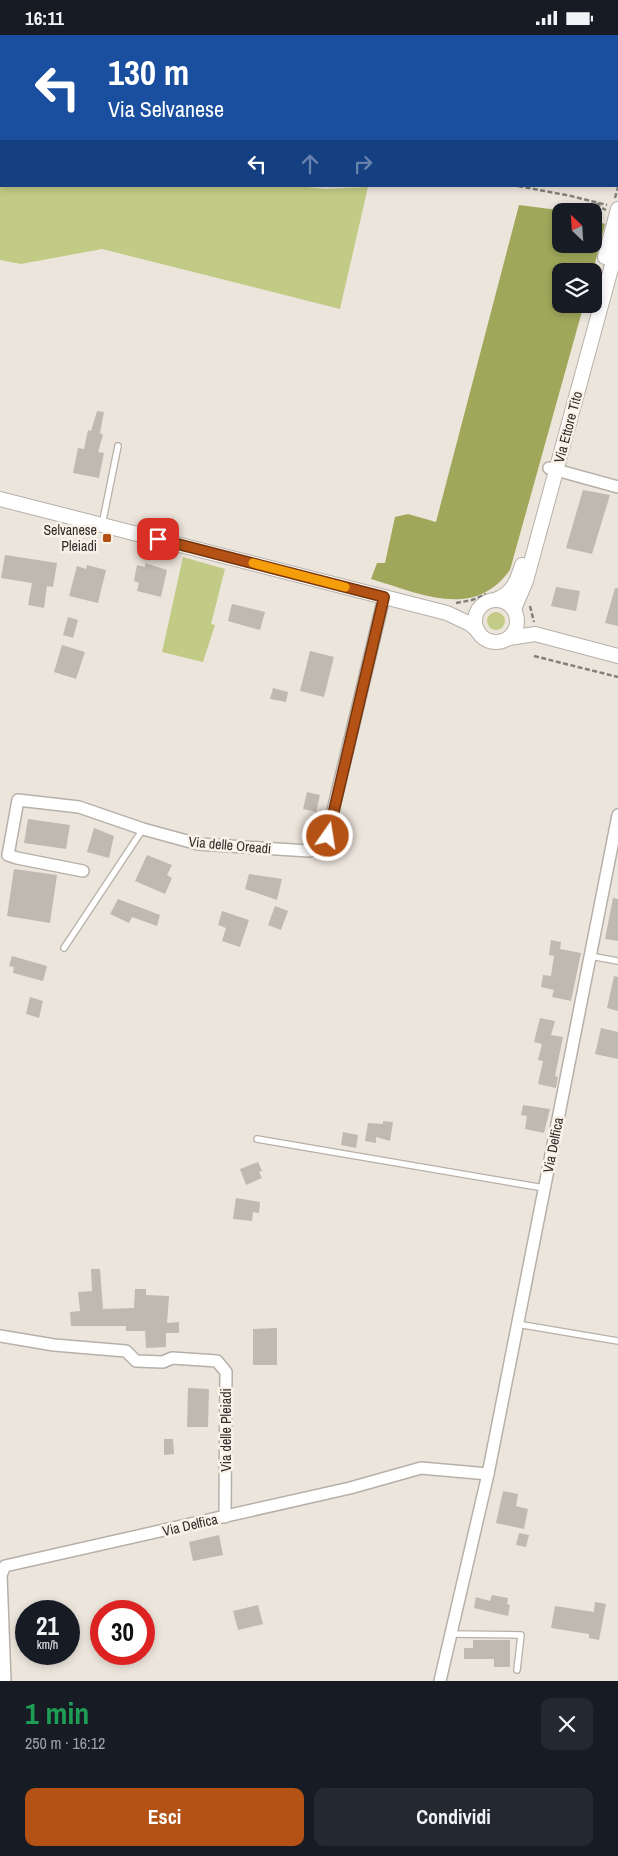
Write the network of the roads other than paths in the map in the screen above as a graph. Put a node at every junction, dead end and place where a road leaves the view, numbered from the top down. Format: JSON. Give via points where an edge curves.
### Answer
{"nodes":[{"id":1,"x":616,"y":208,"type":"edge"},
{"id":2,"x":618,"y":243,"type":"edge"},
{"id":3,"x":602,"y":266,"type":"edge"},
{"id":4,"x":590,"y":313,"type":"edge"},
{"id":5,"x":118,"y":446,"type":"dead end"},
{"id":6,"x":553,"y":469,"type":"junction"},
{"id":7,"x":618,"y":487,"type":"edge"},
{"id":8,"x":0,"y":499,"type":"edge"},
{"id":9,"x":102,"y":525,"type":"junction"},
{"id":10,"x":493,"y":596,"type":"junction"},
{"id":11,"x":384,"y":597,"type":"junction"},
{"id":12,"x":480,"y":606,"type":"junction"},
{"id":13,"x":450,"y":608,"type":"junction"},
{"id":14,"x":516,"y":616,"type":"junction"},
{"id":15,"x":537,"y":630,"type":"junction"},
{"id":16,"x":478,"y":631,"type":"junction"},
{"id":17,"x":509,"y":638,"type":"junction"},
{"id":18,"x":618,"y":656,"type":"edge"},
{"id":19,"x":618,"y":815,"type":"edge"},
{"id":20,"x":143,"y":829,"type":"junction"},
{"id":21,"x":83,"y":871,"type":"dead end"},
{"id":22,"x":64,"y":948,"type":"dead end"},
{"id":23,"x":590,"y":956,"type":"junction"},
{"id":24,"x":618,"y":961,"type":"edge"},
{"id":25,"x":257,"y":1139,"type":"dead end"},
{"id":26,"x":544,"y":1188,"type":"junction"},
{"id":27,"x":517,"y":1324,"type":"junction"},
{"id":28,"x":0,"y":1337,"type":"edge"},
{"id":29,"x":618,"y":1341,"type":"edge"},
{"id":30,"x":488,"y":1474,"type":"junction"},
{"id":31,"x":225,"y":1517,"type":"junction"},
{"id":32,"x":451,"y":1634,"type":"junction"},
{"id":33,"x":517,"y":1669,"type":"dead end"},
{"id":34,"x":5,"y":1681,"type":"edge"},
{"id":35,"x":440,"y":1681,"type":"edge"}],
"edges":[{"from":1,"to":3,"type":"street"},
{"from":2,"to":6,"type":"street","name":"Via Ettore Tito"},
{"from":4,"to":6,"type":"street","name":"Via Ettore Tito"},
{"from":5,"to":9,"type":"lane"},
{"from":6,"to":7,"type":"street"},
{"from":6,"to":10,"type":"street","name":"Via Ettore Tito","via":[[519,575],[509,593]]},
{"from":6,"to":14,"type":"street","name":"Via Ettore Tito"},
{"from":8,"to":9,"type":"street"},
{"from":9,"to":11,"type":"street"},
{"from":10,"to":12,"type":"street"},
{"from":10,"to":14,"type":"street","via":[[510,604]]},
{"from":11,"to":13,"type":"street"},
{"from":11,"to":20,"type":"street","name":"Via delle Oreadi","via":[[325,844],[309,851],[224,847],[198,844]]},
{"from":12,"to":13,"type":"street","via":[[471,611]]},
{"from":12,"to":16,"type":"street","via":[[475,615]]},
{"from":13,"to":16,"type":"street"},
{"from":14,"to":15,"type":"street"},
{"from":14,"to":17,"type":"street","via":[[516,628]]},
{"from":15,"to":17,"type":"street"},
{"from":15,"to":18,"type":"street"},
{"from":16,"to":17,"type":"street","via":[[492,642]]},
{"from":19,"to":23,"type":"street","name":"Via Delfica"},
{"from":20,"to":21,"type":"street","name":"Via delle Oreadi","via":[[79,807],[18,800],[8,855]]},
{"from":20,"to":22,"type":"lane"},
{"from":23,"to":24,"type":"lane"},
{"from":23,"to":26,"type":"street","name":"Via Delfica"},
{"from":25,"to":26,"type":"lane"},
{"from":26,"to":27,"type":"street","name":"Via Delfica"},
{"from":27,"to":29,"type":"lane"},
{"from":27,"to":30,"type":"street","name":"Via Delfica"},
{"from":28,"to":31,"type":"street","name":"Via delle Pleiadi","via":[[126,1351],[136,1361],[163,1362],[172,1358],[217,1361],[226,1372]]},
{"from":30,"to":31,"type":"street","name":"Via Delfica","via":[[421,1468]]},
{"from":30,"to":32,"type":"street","name":"Via Delfica"},
{"from":31,"to":34,"type":"street","name":"Via Delfica","via":[[5,1566],[1,1575]]},
{"from":32,"to":33,"type":"lane","via":[[521,1635]]},
{"from":32,"to":35,"type":"street","name":"Via Delfica"}]}
